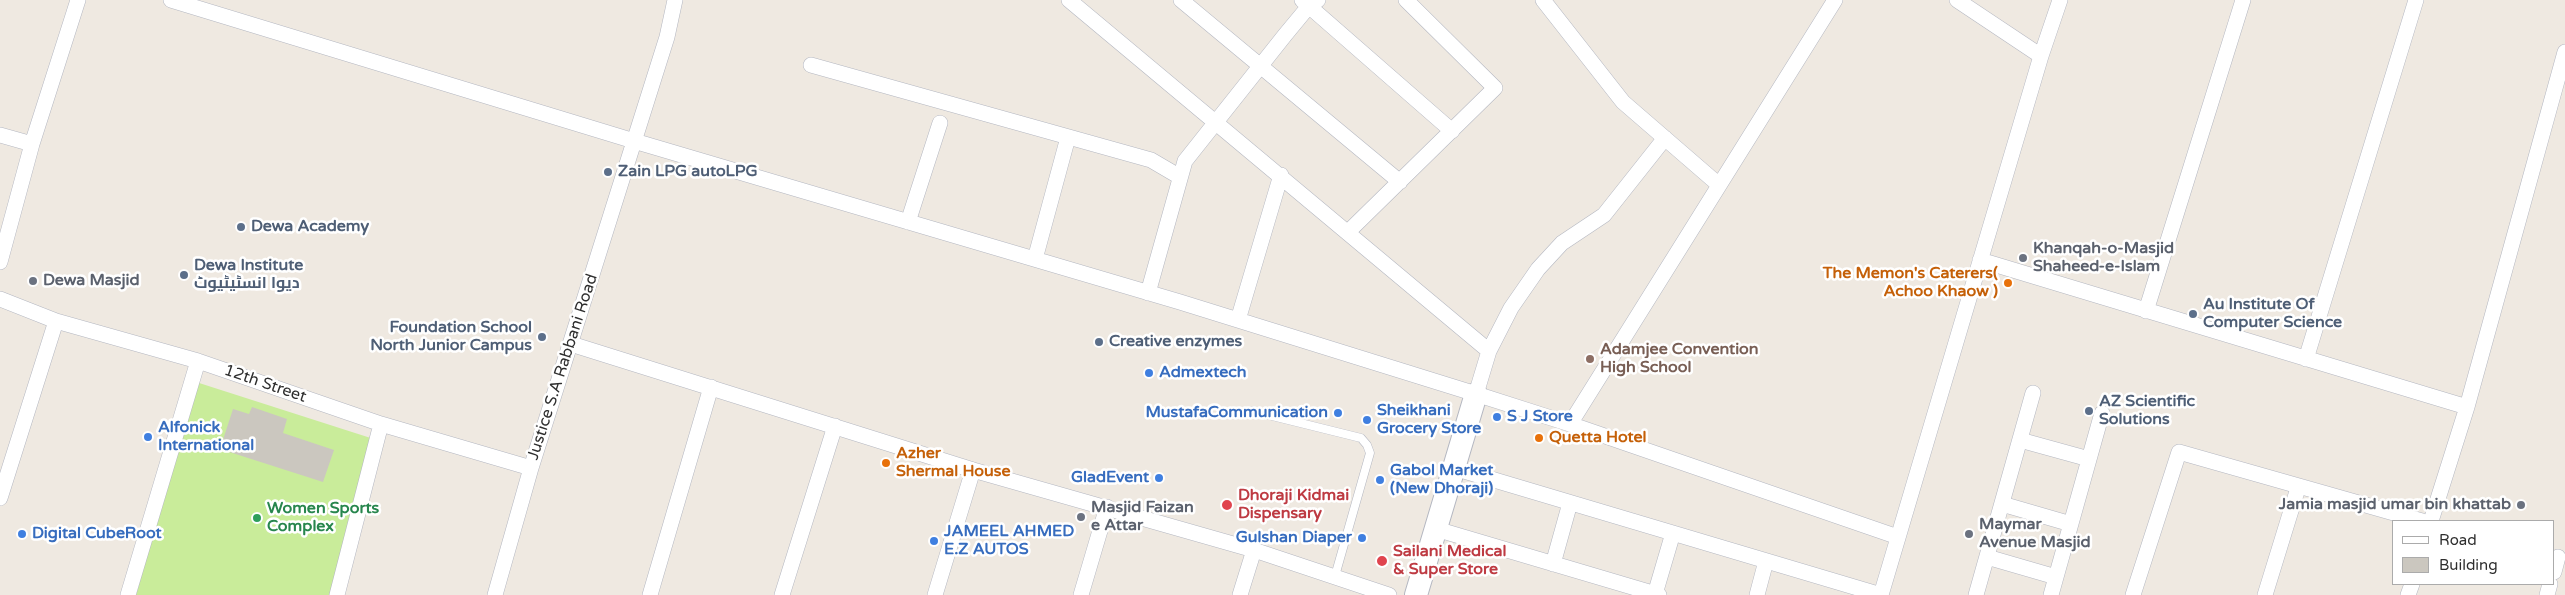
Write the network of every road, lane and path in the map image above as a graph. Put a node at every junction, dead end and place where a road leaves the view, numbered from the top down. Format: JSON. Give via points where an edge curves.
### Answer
{"nodes":[{"id":1,"x":78,"y":0,"type":"edge"},
{"id":2,"x":172,"y":0,"type":"edge"},
{"id":3,"x":675,"y":0,"type":"edge"},
{"id":4,"x":1069,"y":0,"type":"edge"},
{"id":5,"x":1181,"y":0,"type":"edge"},
{"id":6,"x":1406,"y":0,"type":"edge"},
{"id":7,"x":1543,"y":0,"type":"edge"},
{"id":8,"x":1835,"y":0,"type":"edge"},
{"id":9,"x":1957,"y":0,"type":"edge"},
{"id":10,"x":2060,"y":0,"type":"edge"},
{"id":11,"x":2244,"y":0,"type":"edge"},
{"id":12,"x":2416,"y":0,"type":"edge"},
{"id":13,"x":1310,"y":2,"type":"edge"},
{"id":14,"x":2565,"y":52,"type":"edge"},
{"id":15,"x":2041,"y":56,"type":"junction"},
{"id":16,"x":811,"y":65,"type":"dead end"},
{"id":17,"x":1261,"y":65,"type":"junction"},
{"id":18,"x":1217,"y":121,"type":"junction"},
{"id":19,"x":940,"y":123,"type":"dead end"},
{"id":20,"x":1452,"y":131,"type":"junction"},
{"id":21,"x":0,"y":135,"type":"edge"},
{"id":22,"x":1665,"y":138,"type":"junction"},
{"id":23,"x":634,"y":140,"type":"junction"},
{"id":24,"x":1068,"y":141,"type":"dead end"},
{"id":25,"x":32,"y":144,"type":"junction"},
{"id":26,"x":1281,"y":175,"type":"junction"},
{"id":27,"x":1180,"y":177,"type":"junction"},
{"id":28,"x":1400,"y":182,"type":"junction"},
{"id":29,"x":1719,"y":185,"type":"junction"},
{"id":30,"x":908,"y":222,"type":"junction"},
{"id":31,"x":1348,"y":232,"type":"junction"},
{"id":32,"x":1035,"y":259,"type":"junction"},
{"id":33,"x":1980,"y":260,"type":"junction"},
{"id":34,"x":0,"y":262,"type":"edge"},
{"id":35,"x":1148,"y":293,"type":"junction"},
{"id":36,"x":0,"y":299,"type":"edge"},
{"id":37,"x":2146,"y":311,"type":"junction"},
{"id":38,"x":56,"y":320,"type":"junction"},
{"id":39,"x":1238,"y":320,"type":"junction"},
{"id":40,"x":571,"y":344,"type":"junction"},
{"id":41,"x":1489,"y":351,"type":"junction"},
{"id":42,"x":2306,"y":359,"type":"junction"},
{"id":43,"x":198,"y":361,"type":"junction"},
{"id":44,"x":712,"y":387,"type":"junction"},
{"id":45,"x":2033,"y":393,"type":"dead end"},
{"id":46,"x":1476,"y":394,"type":"junction"},
{"id":47,"x":2467,"y":407,"type":"junction"},
{"id":48,"x":1252,"y":410,"type":"dead end"},
{"id":49,"x":2102,"y":413,"type":"dead end"},
{"id":50,"x":381,"y":424,"type":"junction"},
{"id":51,"x":1570,"y":424,"type":"junction"},
{"id":52,"x":835,"y":426,"type":"junction"},
{"id":53,"x":2020,"y":440,"type":"junction"},
{"id":54,"x":2089,"y":460,"type":"junction"},
{"id":55,"x":531,"y":468,"type":"junction"},
{"id":56,"x":1454,"y":468,"type":"junction"},
{"id":57,"x":973,"y":470,"type":"junction"},
{"id":58,"x":2298,"y":488,"type":"junction"},
{"id":59,"x":0,"y":498,"type":"edge"},
{"id":60,"x":1570,"y":503,"type":"junction"},
{"id":61,"x":2002,"y":504,"type":"junction"},
{"id":62,"x":1107,"y":507,"type":"junction"},
{"id":63,"x":2418,"y":520,"type":"edge"},
{"id":64,"x":2431,"y":520,"type":"edge"},
{"id":65,"x":2071,"y":524,"type":"junction"},
{"id":66,"x":1436,"y":529,"type":"junction"},
{"id":67,"x":1673,"y":533,"type":"junction"},
{"id":68,"x":1898,"y":537,"type":"junction"},
{"id":69,"x":1254,"y":550,"type":"junction"},
{"id":70,"x":1987,"y":556,"type":"junction"},
{"id":71,"x":2559,"y":557,"type":"edge"},
{"id":72,"x":1766,"y":561,"type":"junction"},
{"id":73,"x":1553,"y":564,"type":"junction"},
{"id":74,"x":2555,"y":569,"type":"edge"},
{"id":75,"x":1335,"y":576,"type":"junction"},
{"id":76,"x":2056,"y":577,"type":"junction"},
{"id":77,"x":1657,"y":594,"type":"edge"},
{"id":78,"x":128,"y":595,"type":"edge"},
{"id":79,"x":337,"y":595,"type":"edge"},
{"id":80,"x":495,"y":595,"type":"edge"},
{"id":81,"x":650,"y":595,"type":"edge"},
{"id":82,"x":782,"y":595,"type":"edge"},
{"id":83,"x":935,"y":595,"type":"edge"},
{"id":84,"x":1081,"y":595,"type":"edge"},
{"id":85,"x":1240,"y":595,"type":"edge"},
{"id":86,"x":1389,"y":595,"type":"edge"},
{"id":87,"x":1416,"y":595,"type":"edge"},
{"id":88,"x":1756,"y":595,"type":"edge"},
{"id":89,"x":1976,"y":595,"type":"edge"},
{"id":90,"x":2051,"y":595,"type":"edge"},
{"id":91,"x":2133,"y":595,"type":"edge"},
{"id":92,"x":2265,"y":595,"type":"edge"}],
"edges":[{"from":1,"to":25,"type":"street"},
{"from":2,"to":23,"type":"street"},
{"from":3,"to":23,"type":"street","name":"Justice S.A Rabbani Road","via":[[667,37]]},
{"from":4,"to":18,"type":"street"},
{"from":5,"to":17,"type":"street"},
{"from":6,"to":20,"type":"street","via":[[1495,88]]},
{"from":7,"to":22,"type":"street","via":[[1624,102]]},
{"from":8,"to":29,"type":"street"},
{"from":9,"to":15,"type":"street"},
{"from":10,"to":15,"type":"street"},
{"from":11,"to":37,"type":"street"},
{"from":12,"to":42,"type":"street"},
{"from":13,"to":17,"type":"street"},
{"from":13,"to":20,"type":"street"},
{"from":14,"to":47,"type":"street"},
{"from":15,"to":33,"type":"street"},
{"from":16,"to":27,"type":"street","via":[[1151,160]]},
{"from":17,"to":18,"type":"street"},
{"from":17,"to":28,"type":"street"},
{"from":18,"to":26,"type":"street"},
{"from":18,"to":27,"type":"street","via":[[1185,161]]},
{"from":19,"to":30,"type":"street"},
{"from":20,"to":28,"type":"street"},
{"from":21,"to":25,"type":"street"},
{"from":22,"to":29,"type":"street"},
{"from":22,"to":41,"type":"street","via":[[1604,215],[1562,244],[1538,269],[1511,308]]},
{"from":23,"to":30,"type":"street"},
{"from":23,"to":40,"type":"street","name":"Justice S.A Rabbani Road"},
{"from":24,"to":32,"type":"street"},
{"from":25,"to":34,"type":"street"},
{"from":26,"to":31,"type":"street"},
{"from":26,"to":39,"type":"street"},
{"from":27,"to":35,"type":"street"},
{"from":28,"to":31,"type":"street"},
{"from":29,"to":51,"type":"street"},
{"from":30,"to":32,"type":"street"},
{"from":31,"to":41,"type":"street"},
{"from":32,"to":35,"type":"street"},
{"from":33,"to":37,"type":"street"},
{"from":33,"to":68,"type":"street"},
{"from":35,"to":39,"type":"street"},
{"from":36,"to":38,"type":"street","name":"12th Street"},
{"from":37,"to":42,"type":"street"},
{"from":38,"to":43,"type":"street","name":"12th Street"},
{"from":38,"to":59,"type":"street"},
{"from":39,"to":46,"type":"street"},
{"from":40,"to":44,"type":"street"},
{"from":40,"to":55,"type":"street","name":"Justice S.A Rabbani Road"},
{"from":41,"to":46,"type":"street"},
{"from":42,"to":47,"type":"street"},
{"from":43,"to":50,"type":"street","name":"12th Street"},
{"from":43,"to":78,"type":"street"},
{"from":44,"to":52,"type":"street"},
{"from":44,"to":81,"type":"street"},
{"from":45,"to":53,"type":"street"},
{"from":46,"to":51,"type":"street"},
{"from":46,"to":56,"type":"street"},
{"from":47,"to":64,"type":"street"},
{"from":48,"to":75,"type":"lane","via":[[1362,438],[1367,445],[1370,453]]},
{"from":49,"to":54,"type":"street"},
{"from":50,"to":55,"type":"street","name":"12th Street"},
{"from":50,"to":79,"type":"street"},
{"from":51,"to":68,"type":"street"},
{"from":52,"to":57,"type":"street"},
{"from":52,"to":82,"type":"street"},
{"from":53,"to":54,"type":"street"},
{"from":53,"to":61,"type":"street"},
{"from":54,"to":65,"type":"street"},
{"from":55,"to":80,"type":"street","name":"Justice S.A Rabbani Road"},
{"from":56,"to":60,"type":"street"},
{"from":56,"to":66,"type":"street"},
{"from":57,"to":62,"type":"street"},
{"from":57,"to":83,"type":"street"},
{"from":58,"to":63,"type":"street"},
{"from":58,"to":91,"type":"street","via":[[2178,452]]},
{"from":58,"to":92,"type":"street"},
{"from":60,"to":67,"type":"street"},
{"from":60,"to":73,"type":"street"},
{"from":61,"to":65,"type":"street"},
{"from":61,"to":70,"type":"street"},
{"from":62,"to":69,"type":"street"},
{"from":62,"to":84,"type":"street"},
{"from":65,"to":76,"type":"street"},
{"from":66,"to":73,"type":"street"},
{"from":66,"to":87,"type":"street"},
{"from":67,"to":72,"type":"street"},
{"from":67,"to":77,"type":"street"},
{"from":68,"to":72,"type":"street","via":[[1881,595]]},
{"from":69,"to":75,"type":"street"},
{"from":69,"to":85,"type":"street"},
{"from":70,"to":76,"type":"street"},
{"from":70,"to":89,"type":"street"},
{"from":71,"to":74,"type":"street"},
{"from":72,"to":88,"type":"street"},
{"from":73,"to":77,"type":"street"},
{"from":75,"to":86,"type":"street"},
{"from":76,"to":90,"type":"street"}]}
